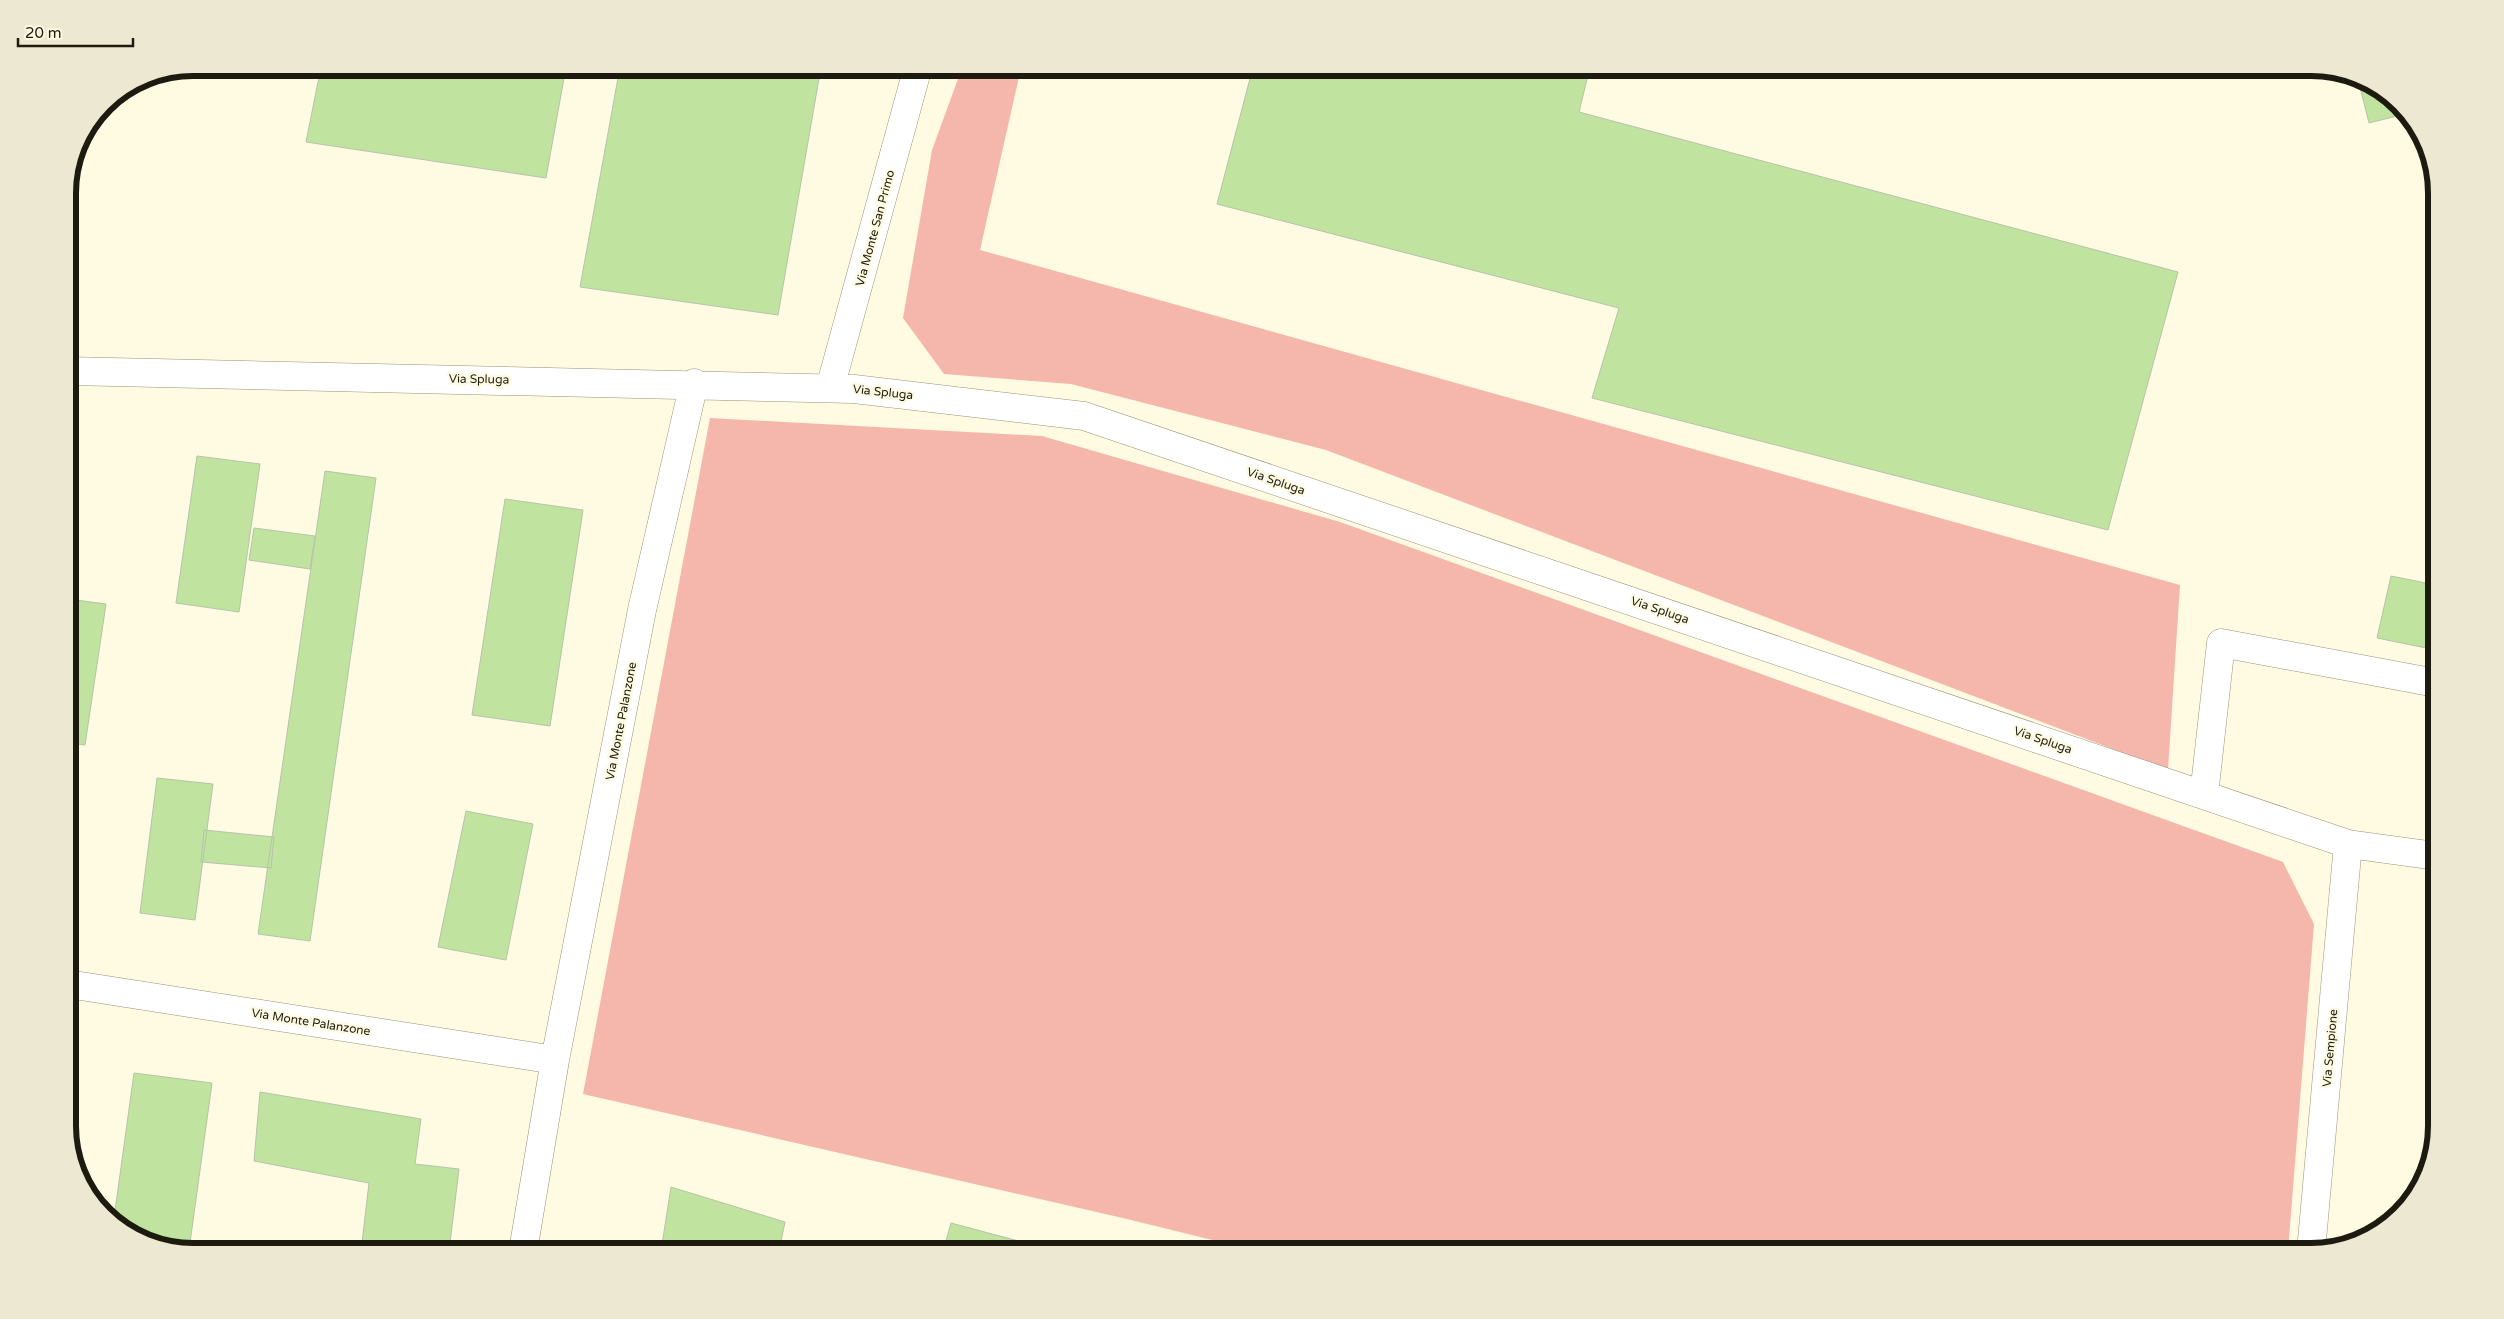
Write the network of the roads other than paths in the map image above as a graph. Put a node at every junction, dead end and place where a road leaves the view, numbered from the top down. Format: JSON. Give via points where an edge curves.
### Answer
{"nodes":[{"id":1,"x":916,"y":76,"type":"edge"},
{"id":2,"x":76,"y":371,"type":"edge"},
{"id":3,"x":694,"y":383,"type":"junction"},
{"id":4,"x":830,"y":388,"type":"junction"},
{"id":5,"x":2428,"y":682,"type":"edge"},
{"id":6,"x":2204,"y":795,"type":"junction"},
{"id":7,"x":2348,"y":844,"type":"junction"},
{"id":8,"x":2428,"y":855,"type":"edge"},
{"id":9,"x":76,"y":985,"type":"edge"},
{"id":10,"x":555,"y":1060,"type":"junction"},
{"id":11,"x":524,"y":1243,"type":"edge"},
{"id":12,"x":2312,"y":1243,"type":"edge"}],
"edges":[{"from":1,"to":4,"type":"street","name":"Via Monte San Primo"},
{"from":2,"to":3,"type":"street","name":"Via Spluga"},
{"from":3,"to":4,"type":"street","name":"Via Spluga"},
{"from":3,"to":10,"type":"street","name":"Via Monte Palanzone","via":[[642,610]]},
{"from":4,"to":6,"type":"street","name":"Via Spluga","via":[[1084,416]]},
{"from":5,"to":6,"type":"street","via":[[2221,643]]},
{"from":6,"to":7,"type":"street","name":"Via Spluga"},
{"from":7,"to":8,"type":"street","name":"Via Spluga"},
{"from":7,"to":12,"type":"street","name":"Via Sempione"},
{"from":9,"to":10,"type":"street","name":"Via Monte Palanzone"},
{"from":10,"to":11,"type":"street","name":"Via Monte Palanzone"}]}
